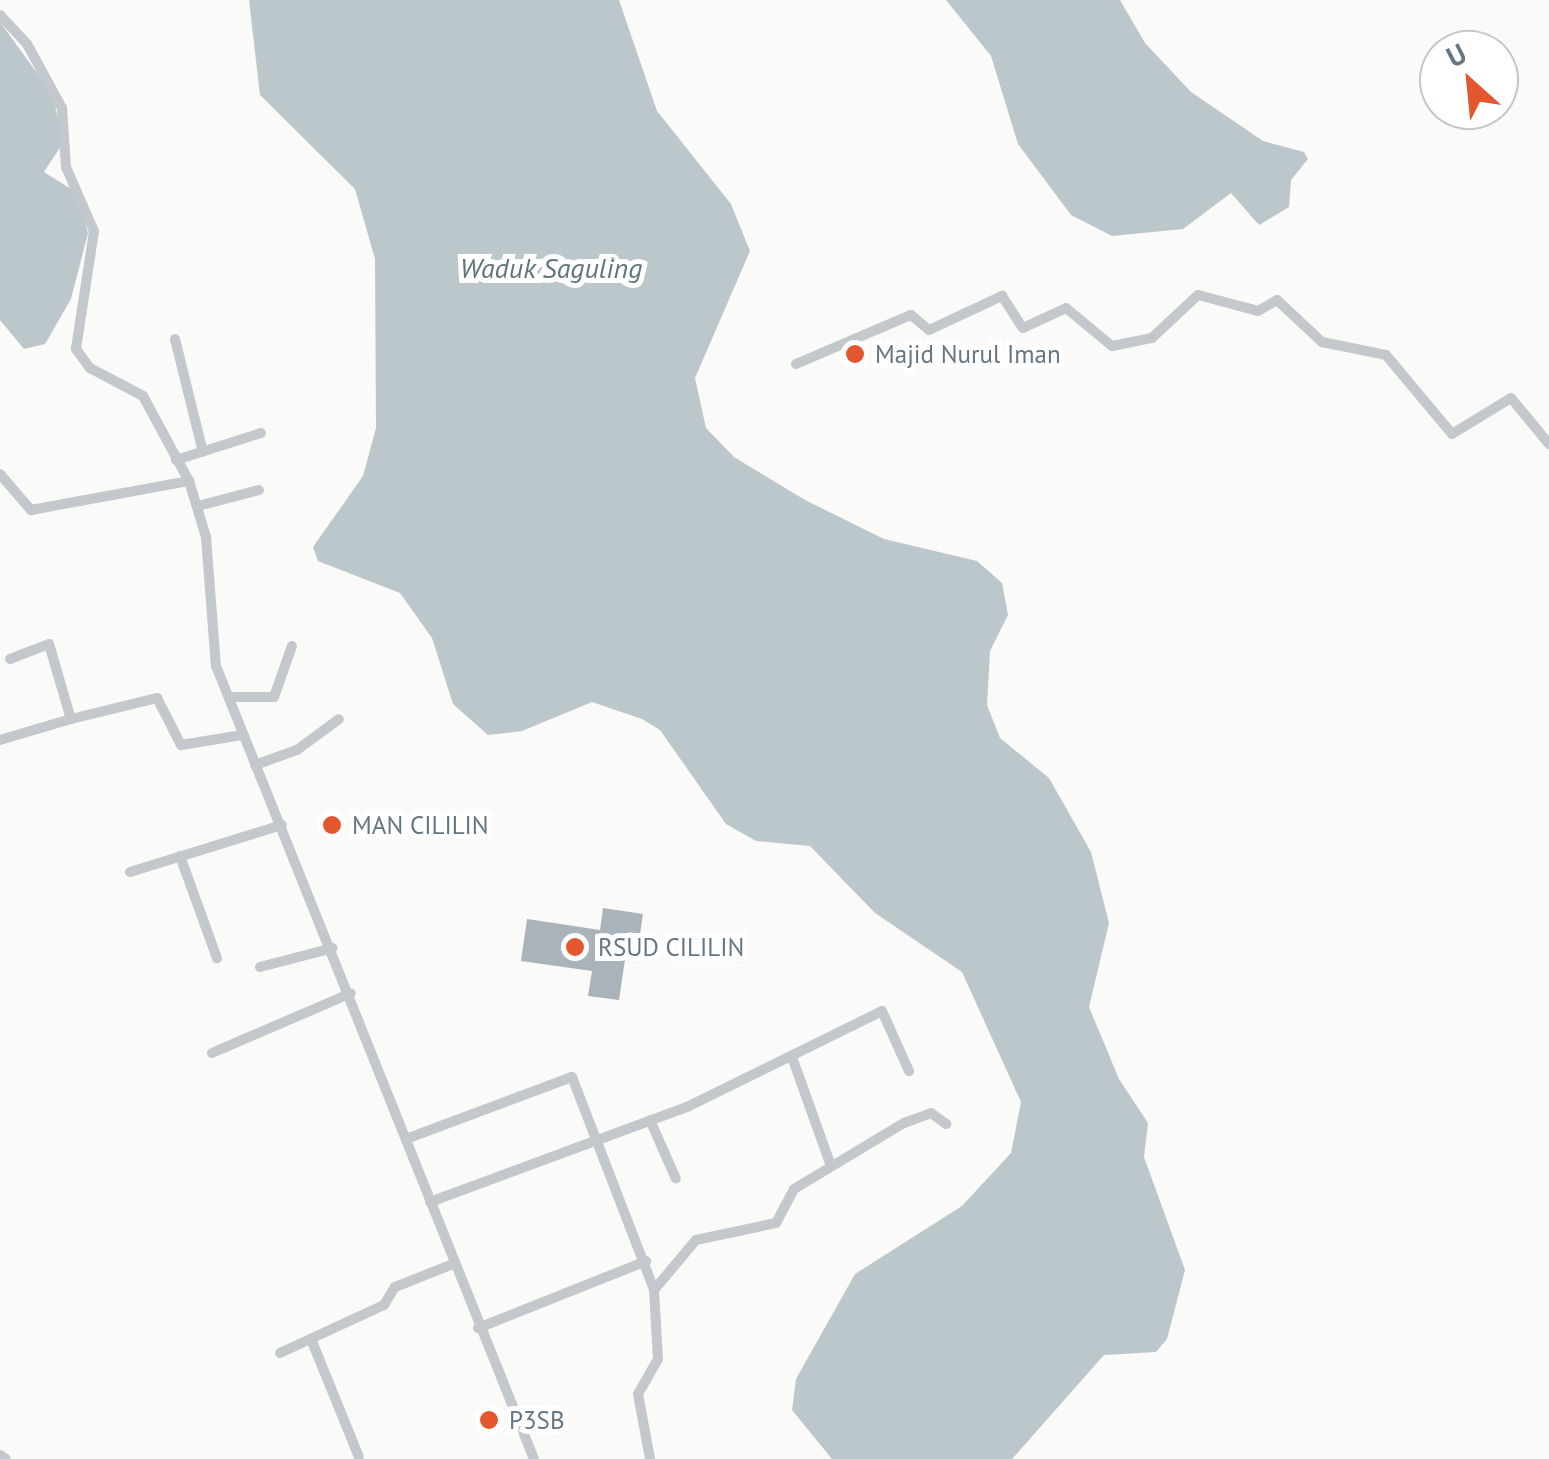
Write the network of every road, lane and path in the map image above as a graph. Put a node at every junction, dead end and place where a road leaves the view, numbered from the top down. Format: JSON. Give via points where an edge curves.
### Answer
{"nodes":[{"id":1,"x":0,"y":15,"type":"edge"},
{"id":2,"x":174,"y":339,"type":"dead end"},
{"id":3,"x":796,"y":364,"type":"dead end"},
{"id":4,"x":261,"y":432,"type":"dead end"},
{"id":5,"x":1549,"y":444,"type":"edge"},
{"id":6,"x":203,"y":452,"type":"junction"},
{"id":7,"x":176,"y":460,"type":"junction"},
{"id":8,"x":0,"y":474,"type":"edge"},
{"id":9,"x":189,"y":482,"type":"junction"},
{"id":10,"x":260,"y":490,"type":"dead end"},
{"id":11,"x":198,"y":506,"type":"junction"},
{"id":12,"x":292,"y":646,"type":"dead end"},
{"id":13,"x":10,"y":659,"type":"dead end"},
{"id":14,"x":228,"y":697,"type":"junction"},
{"id":15,"x":70,"y":719,"type":"junction"},
{"id":16,"x":338,"y":720,"type":"dead end"},
{"id":17,"x":242,"y":735,"type":"junction"},
{"id":18,"x":0,"y":740,"type":"edge"},
{"id":19,"x":255,"y":764,"type":"junction"},
{"id":20,"x":282,"y":825,"type":"junction"},
{"id":21,"x":180,"y":856,"type":"junction"},
{"id":22,"x":130,"y":872,"type":"dead end"},
{"id":23,"x":333,"y":948,"type":"junction"},
{"id":24,"x":216,"y":958,"type":"dead end"},
{"id":25,"x":260,"y":968,"type":"dead end"},
{"id":26,"x":351,"y":993,"type":"junction"},
{"id":27,"x":212,"y":1053,"type":"dead end"},
{"id":28,"x":792,"y":1056,"type":"junction"},
{"id":29,"x":909,"y":1070,"type":"dead end"},
{"id":30,"x":650,"y":1120,"type":"junction"},
{"id":31,"x":946,"y":1124,"type":"dead end"},
{"id":32,"x":406,"y":1138,"type":"junction"},
{"id":33,"x":593,"y":1140,"type":"junction"},
{"id":34,"x":831,"y":1166,"type":"junction"},
{"id":35,"x":676,"y":1179,"type":"dead end"},
{"id":36,"x":430,"y":1202,"type":"junction"},
{"id":37,"x":646,"y":1261,"type":"junction"},
{"id":38,"x":453,"y":1264,"type":"junction"},
{"id":39,"x":654,"y":1290,"type":"junction"},
{"id":40,"x":478,"y":1328,"type":"junction"},
{"id":41,"x":311,"y":1338,"type":"junction"},
{"id":42,"x":280,"y":1353,"type":"dead end"},
{"id":43,"x":359,"y":1457,"type":"edge"},
{"id":44,"x":534,"y":1459,"type":"edge"},
{"id":45,"x":650,"y":1459,"type":"edge"}],
"edges":[{"from":1,"to":7,"type":"street","via":[[27,44],[62,108],[66,167],[94,231],[73,333],[79,356],[143,396]]},
{"from":2,"to":6,"type":"street"},
{"from":3,"to":5,"type":"street","via":[[911,315],[930,330],[1002,296],[1023,328],[1066,308],[1112,346],[1152,338],[1198,295],[1258,311],[1276,300],[1322,342],[1386,355],[1452,434],[1510,398]]},
{"from":4,"to":6,"type":"street"},
{"from":6,"to":7,"type":"street"},
{"from":7,"to":9,"type":"street"},
{"from":8,"to":9,"type":"street","via":[[18,502],[37,510]]},
{"from":9,"to":11,"type":"street"},
{"from":10,"to":11,"type":"street"},
{"from":11,"to":14,"type":"street","via":[[212,648]]},
{"from":12,"to":14,"type":"street","via":[[274,696]]},
{"from":13,"to":15,"type":"street","via":[[49,644]]},
{"from":14,"to":17,"type":"street"},
{"from":15,"to":17,"type":"street","via":[[157,698],[182,746]]},
{"from":15,"to":18,"type":"street"},
{"from":16,"to":19,"type":"street","via":[[297,750]]},
{"from":17,"to":19,"type":"street"},
{"from":19,"to":20,"type":"street"},
{"from":20,"to":21,"type":"street"},
{"from":20,"to":23,"type":"street"},
{"from":21,"to":22,"type":"street"},
{"from":21,"to":24,"type":"street"},
{"from":23,"to":25,"type":"street"},
{"from":23,"to":26,"type":"street"},
{"from":26,"to":27,"type":"street"},
{"from":26,"to":32,"type":"street"},
{"from":28,"to":29,"type":"street","via":[[884,1012]]},
{"from":28,"to":30,"type":"street"},
{"from":28,"to":34,"type":"street"},
{"from":30,"to":33,"type":"street"},
{"from":30,"to":35,"type":"street"},
{"from":31,"to":34,"type":"street","via":[[926,1114]]},
{"from":32,"to":33,"type":"street","via":[[570,1076]]},
{"from":32,"to":36,"type":"street"},
{"from":33,"to":36,"type":"street"},
{"from":33,"to":37,"type":"street"},
{"from":34,"to":39,"type":"street","via":[[818,1182],[794,1189],[776,1223],[696,1240]]},
{"from":36,"to":38,"type":"street"},
{"from":37,"to":39,"type":"street"},
{"from":37,"to":40,"type":"street"},
{"from":38,"to":40,"type":"street"},
{"from":38,"to":41,"type":"street","via":[[395,1287],[384,1305]]},
{"from":39,"to":45,"type":"street","via":[[658,1359],[638,1394]]},
{"from":40,"to":44,"type":"street"},
{"from":41,"to":42,"type":"street"},
{"from":41,"to":43,"type":"street"}]}
